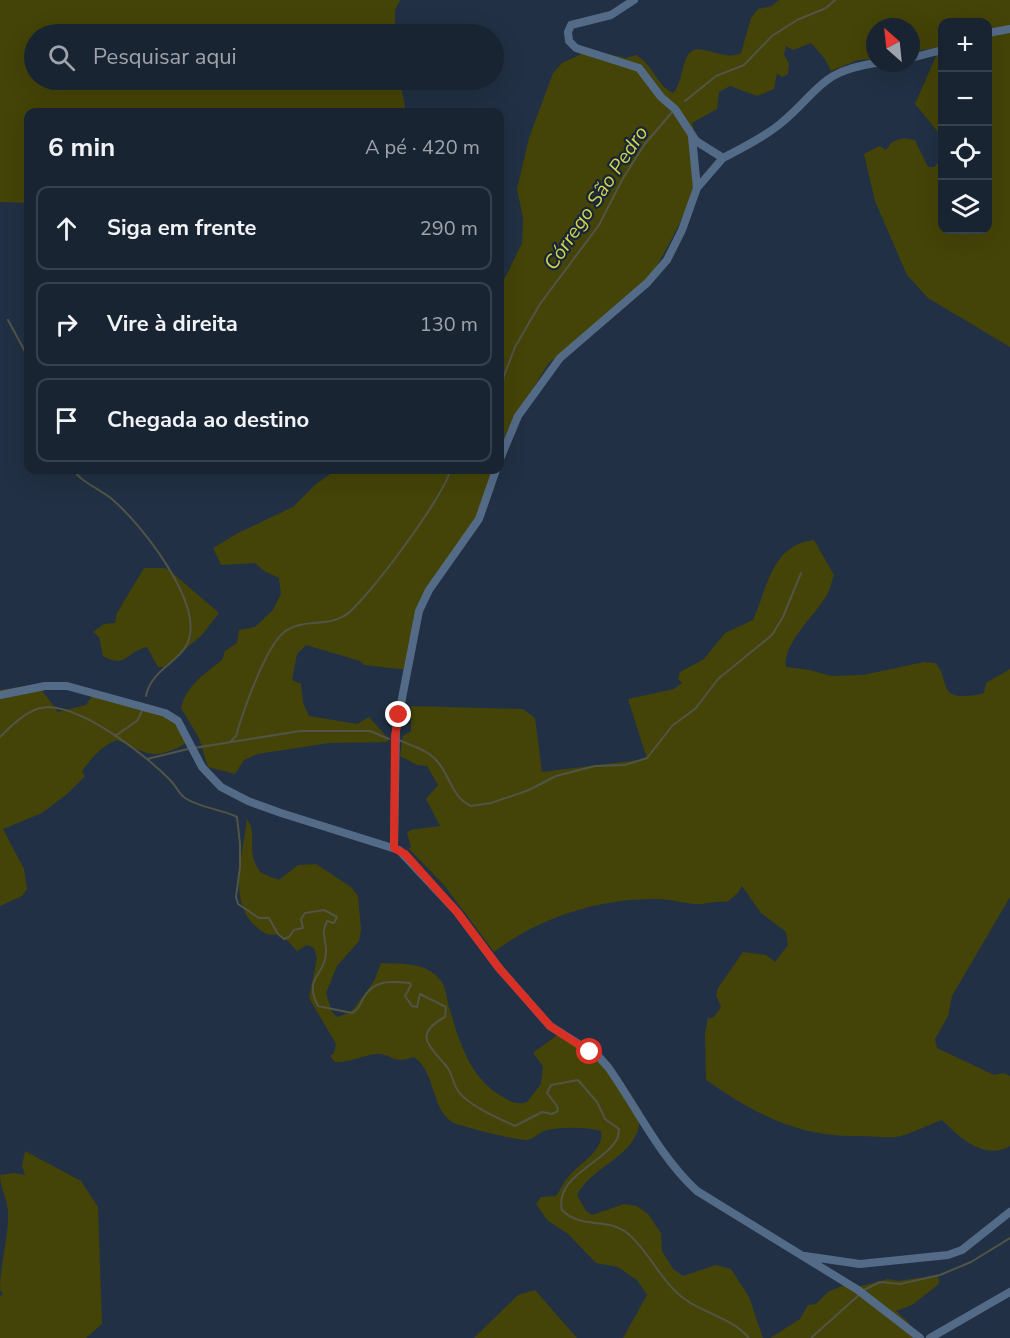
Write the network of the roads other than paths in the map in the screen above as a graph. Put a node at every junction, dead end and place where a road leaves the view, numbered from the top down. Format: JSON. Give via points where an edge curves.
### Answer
{"nodes":[{"id":1,"x":634,"y":0,"type":"edge"},
{"id":2,"x":1010,"y":29,"type":"edge"},
{"id":3,"x":992,"y":32,"type":"edge"},
{"id":4,"x":938,"y":51,"type":"edge"},
{"id":5,"x":920,"y":56,"type":"edge"},
{"id":6,"x":866,"y":64,"type":"edge"},
{"id":7,"x":692,"y":136,"type":"junction"},
{"id":8,"x":723,"y":158,"type":"junction"},
{"id":9,"x":697,"y":188,"type":"junction"},
{"id":10,"x":504,"y":449,"type":"edge"},
{"id":11,"x":495,"y":474,"type":"edge"},
{"id":12,"x":0,"y":695,"type":"edge"},
{"id":13,"x":394,"y":848,"type":"junction"},
{"id":14,"x":1010,"y":1212,"type":"edge"},
{"id":15,"x":799,"y":1255,"type":"junction"},
{"id":16,"x":1010,"y":1292,"type":"edge"},
{"id":17,"x":920,"y":1338,"type":"edge"},
{"id":18,"x":930,"y":1338,"type":"edge"}],
"edges":[{"from":1,"to":7,"type":"street","via":[[611,15],[571,25],[569,40],[576,48],[639,68]]},
{"from":2,"to":3,"type":"street"},
{"from":4,"to":5,"type":"street"},
{"from":6,"to":8,"type":"street","via":[[828,77],[777,127]]},
{"from":7,"to":8,"type":"street"},
{"from":7,"to":9,"type":"street"},
{"from":8,"to":9,"type":"street"},
{"from":9,"to":10,"type":"street","via":[[682,230],[657,273],[560,358],[518,416]]},
{"from":11,"to":13,"type":"street","via":[[479,519],[429,590],[419,611],[396,729]]},
{"from":12,"to":13,"type":"street","via":[[67,686],[165,713],[178,722],[209,777],[232,794]]},
{"from":13,"to":15,"type":"street","via":[[405,854],[457,912],[550,1026],[608,1067],[684,1179]]},
{"from":14,"to":15,"type":"street","via":[[962,1250],[948,1255],[842,1264]]},
{"from":15,"to":17,"type":"street","via":[[858,1290]]},
{"from":16,"to":18,"type":"street"}]}
